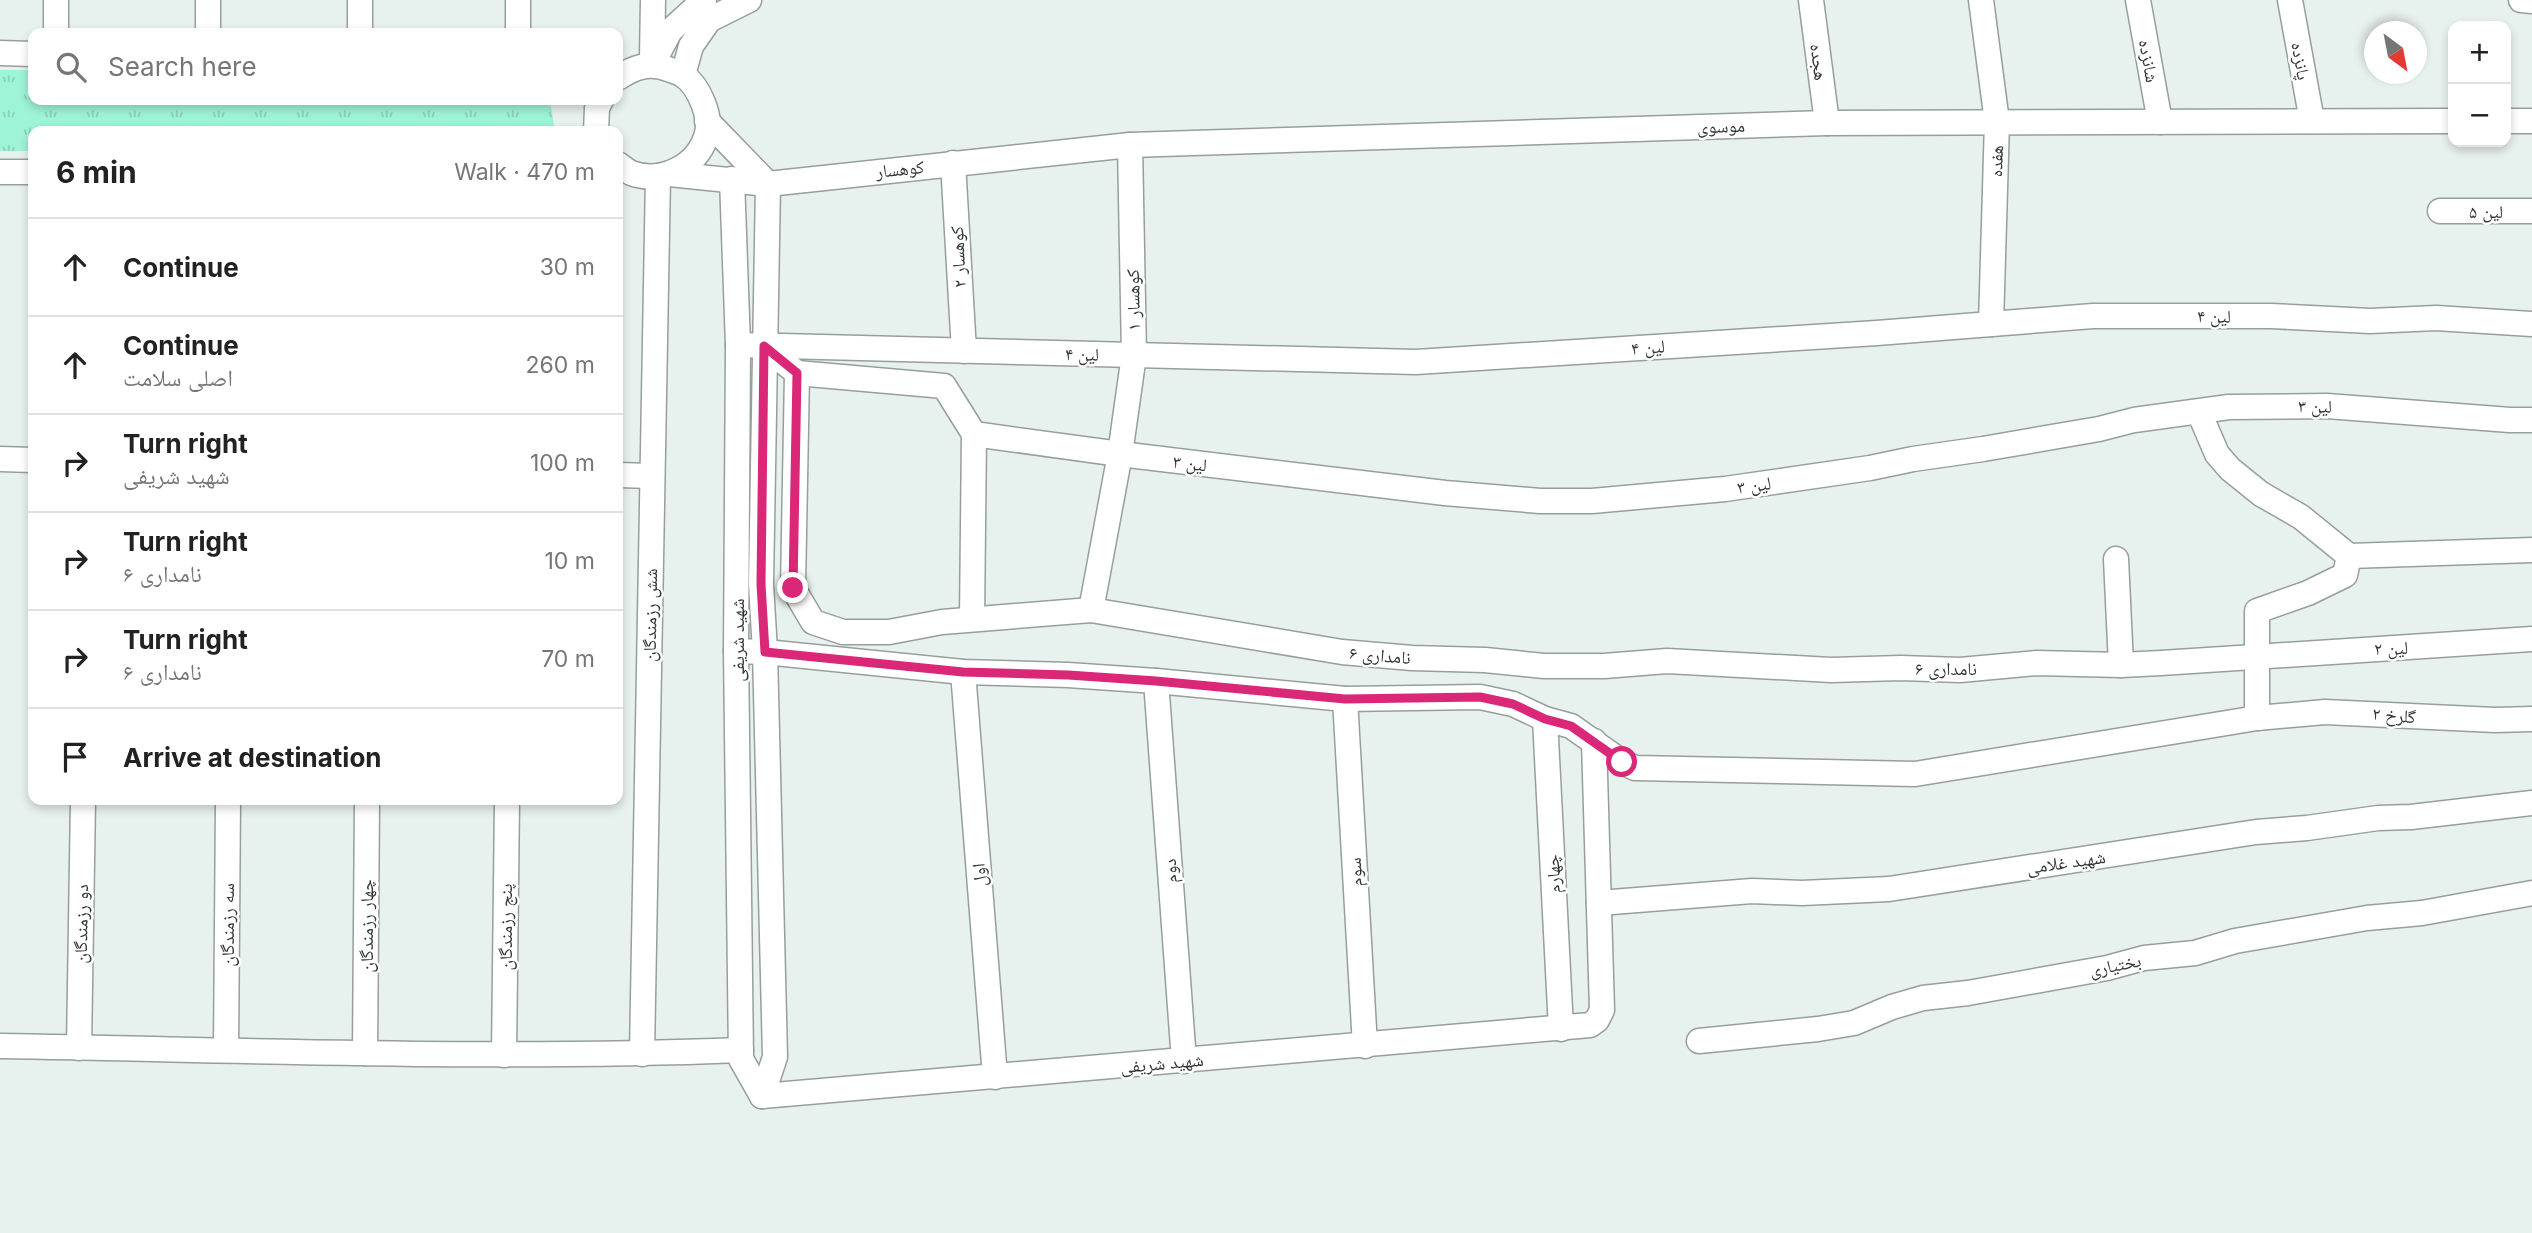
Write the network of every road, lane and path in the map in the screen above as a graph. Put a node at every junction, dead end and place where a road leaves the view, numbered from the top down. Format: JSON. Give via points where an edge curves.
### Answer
{"nodes":[{"id":1,"x":56,"y":0,"type":"edge"},
{"id":2,"x":208,"y":0,"type":"edge"},
{"id":3,"x":360,"y":0,"type":"edge"},
{"id":4,"x":518,"y":0,"type":"edge"},
{"id":5,"x":653,"y":0,"type":"edge"},
{"id":6,"x":704,"y":0,"type":"edge"},
{"id":7,"x":749,"y":0,"type":"edge"},
{"id":8,"x":1811,"y":0,"type":"edge"},
{"id":9,"x":1981,"y":0,"type":"edge"},
{"id":10,"x":2138,"y":0,"type":"edge"},
{"id":11,"x":2290,"y":0,"type":"edge"},
{"id":12,"x":2521,"y":0,"type":"edge"},
{"id":13,"x":2532,"y":1,"type":"edge"},
{"id":14,"x":55,"y":28,"type":"edge"},
{"id":15,"x":208,"y":28,"type":"edge"},
{"id":16,"x":360,"y":28,"type":"edge"},
{"id":17,"x":518,"y":28,"type":"edge"},
{"id":18,"x":0,"y":54,"type":"edge"},
{"id":19,"x":28,"y":54,"type":"edge"},
{"id":20,"x":630,"y":69,"type":"edge"},
{"id":21,"x":683,"y":75,"type":"junction"},
{"id":22,"x":589,"y":105,"type":"edge"},
{"id":23,"x":598,"y":105,"type":"edge"},
{"id":24,"x":707,"y":121,"type":"junction"},
{"id":25,"x":2312,"y":121,"type":"junction"},
{"id":26,"x":2448,"y":121,"type":"edge"},
{"id":27,"x":2511,"y":121,"type":"edge"},
{"id":28,"x":2532,"y":121,"type":"edge"},
{"id":29,"x":1997,"y":122,"type":"junction"},
{"id":30,"x":2160,"y":122,"type":"junction"},
{"id":31,"x":1827,"y":123,"type":"junction"},
{"id":32,"x":588,"y":126,"type":"edge"},
{"id":33,"x":596,"y":126,"type":"edge"},
{"id":34,"x":1130,"y":145,"type":"junction"},
{"id":35,"x":953,"y":163,"type":"junction"},
{"id":36,"x":623,"y":170,"type":"edge"},
{"id":37,"x":0,"y":172,"type":"edge"},
{"id":38,"x":28,"y":172,"type":"edge"},
{"id":39,"x":663,"y":175,"type":"junction"},
{"id":40,"x":732,"y":179,"type":"junction"},
{"id":41,"x":768,"y":184,"type":"junction"},
{"id":42,"x":2440,"y":211,"type":"dead end"},
{"id":43,"x":2532,"y":211,"type":"edge"},
{"id":44,"x":1991,"y":324,"type":"junction"},
{"id":45,"x":2532,"y":324,"type":"edge"},
{"id":46,"x":738,"y":345,"type":"junction"},
{"id":47,"x":764,"y":346,"type":"junction"},
{"id":48,"x":964,"y":351,"type":"junction"},
{"id":49,"x":1134,"y":355,"type":"junction"},
{"id":50,"x":797,"y":373,"type":"junction"},
{"id":51,"x":2199,"y":412,"type":"junction"},
{"id":52,"x":2532,"y":420,"type":"edge"},
{"id":53,"x":974,"y":435,"type":"junction"},
{"id":54,"x":1120,"y":454,"type":"junction"},
{"id":55,"x":0,"y":459,"type":"edge"},
{"id":56,"x":28,"y":460,"type":"edge"},
{"id":57,"x":623,"y":475,"type":"edge"},
{"id":58,"x":652,"y":476,"type":"junction"},
{"id":59,"x":2532,"y":550,"type":"edge"},
{"id":60,"x":2349,"y":556,"type":"junction"},
{"id":61,"x":2116,"y":559,"type":"dead end"},
{"id":62,"x":1090,"y":610,"type":"junction"},
{"id":63,"x":972,"y":619,"type":"junction"},
{"id":64,"x":2532,"y":639,"type":"edge"},
{"id":65,"x":737,"y":651,"type":"junction"},
{"id":66,"x":765,"y":652,"type":"junction"},
{"id":67,"x":2254,"y":658,"type":"junction"},
{"id":68,"x":2121,"y":665,"type":"junction"},
{"id":69,"x":963,"y":672,"type":"junction"},
{"id":70,"x":1156,"y":681,"type":"junction"},
{"id":71,"x":1345,"y":699,"type":"junction"},
{"id":72,"x":2257,"y":718,"type":"junction"},
{"id":73,"x":1545,"y":719,"type":"junction"},
{"id":74,"x":2532,"y":719,"type":"edge"},
{"id":75,"x":1594,"y":741,"type":"junction"},
{"id":76,"x":2532,"y":803,"type":"edge"},
{"id":77,"x":83,"y":805,"type":"edge"},
{"id":78,"x":228,"y":805,"type":"edge"},
{"id":79,"x":367,"y":805,"type":"edge"},
{"id":80,"x":507,"y":805,"type":"edge"},
{"id":81,"x":2532,"y":893,"type":"edge"},
{"id":82,"x":1599,"y":903,"type":"junction"},
{"id":83,"x":1562,"y":1029,"type":"junction"},
{"id":84,"x":1699,"y":1041,"type":"dead end"},
{"id":85,"x":0,"y":1046,"type":"edge"},
{"id":86,"x":1365,"y":1046,"type":"junction"},
{"id":87,"x":79,"y":1048,"type":"junction"},
{"id":88,"x":226,"y":1050,"type":"junction"},
{"id":89,"x":741,"y":1050,"type":"junction"},
{"id":90,"x":365,"y":1053,"type":"junction"},
{"id":91,"x":642,"y":1054,"type":"junction"},
{"id":92,"x":504,"y":1055,"type":"junction"},
{"id":93,"x":1184,"y":1061,"type":"junction"},
{"id":94,"x":995,"y":1077,"type":"junction"},
{"id":95,"x":762,"y":1096,"type":"junction"}],
"edges":[{"from":1,"to":14,"type":"street"},
{"from":2,"to":15,"type":"street"},
{"from":3,"to":16,"type":"street"},
{"from":4,"to":17,"type":"street"},
{"from":5,"to":20,"type":"street"},
{"from":6,"to":20,"type":"street"},
{"from":7,"to":21,"type":"street","via":[[709,20],[691,46]]},
{"from":8,"to":31,"type":"street","name":"هجده"},
{"from":9,"to":29,"type":"street","name":"هفده"},
{"from":10,"to":30,"type":"street","name":"شانزده"},
{"from":11,"to":25,"type":"street","name":"پانزده"},
{"from":12,"to":13,"type":"street"},
{"from":18,"to":19,"type":"street"},
{"from":20,"to":21,"type":"street"},
{"from":21,"to":24,"type":"street","via":[[701,95]]},
{"from":22,"to":32,"type":"street"},
{"from":23,"to":33,"type":"street"},
{"from":24,"to":39,"type":"street","via":[[707,136],[697,154]]},
{"from":24,"to":41,"type":"street"},
{"from":25,"to":26,"type":"street","name":"موسوی"},
{"from":25,"to":30,"type":"street","name":"موسوی"},
{"from":27,"to":28,"type":"street"},
{"from":29,"to":30,"type":"street","name":"موسوی"},
{"from":29,"to":31,"type":"street","name":"موسوی"},
{"from":29,"to":44,"type":"street","name":"هفده"},
{"from":31,"to":34,"type":"street","name":"موسوی"},
{"from":34,"to":35,"type":"street","name":"کوهسار"},
{"from":34,"to":49,"type":"street","name":"کوهسار ۱"},
{"from":35,"to":41,"type":"street","name":"کوهسار"},
{"from":35,"to":48,"type":"street","name":"کوهسار ۲"},
{"from":36,"to":39,"type":"street","name":"کوهسار"},
{"from":37,"to":38,"type":"street"},
{"from":39,"to":40,"type":"street","name":"کوهسار"},
{"from":39,"to":58,"type":"street","name":"شش رزمندگان"},
{"from":40,"to":41,"type":"street","name":"کوهسار"},
{"from":40,"to":46,"type":"street","name":"شهید شریفی"},
{"from":41,"to":47,"type":"street","name":"شهید شریفی"},
{"from":42,"to":43,"type":"street","name":"لین ۵"},
{"from":44,"to":45,"type":"street","name":"لین ۴","via":[[2070,317],[2194,316],[2370,321],[2436,318]]},
{"from":44,"to":49,"type":"street","name":"لین ۴","via":[[1416,362]]},
{"from":46,"to":47,"type":"street","name":"لین ۴"},
{"from":46,"to":65,"type":"street","name":"شهید شریفی"},
{"from":47,"to":48,"type":"street","name":"لین ۴"},
{"from":47,"to":50,"type":"street"},
{"from":47,"to":66,"type":"street","name":"شهید شریفی","via":[[761,584]]},
{"from":48,"to":49,"type":"street","name":"لین ۴"},
{"from":49,"to":54,"type":"street","name":"کوهسار ۱"},
{"from":50,"to":53,"type":"street","via":[[944,386]]},
{"from":50,"to":63,"type":"street","name":"نامداری ۶","via":[[793,588],[813,622],[844,632],[889,632]]},
{"from":51,"to":52,"type":"street","name":"لین ۳","via":[[2229,407],[2327,406]]},
{"from":51,"to":54,"type":"street","name":"لین ۳","via":[[1870,468],[1725,489],[1592,501],[1491,498]]},
{"from":51,"to":60,"type":"street","via":[[2217,454],[2230,469]]},
{"from":53,"to":54,"type":"street","name":"لین ۳"},
{"from":53,"to":63,"type":"street"},
{"from":54,"to":62,"type":"street","name":"کوهسار ۱"},
{"from":55,"to":56,"type":"street"},
{"from":57,"to":58,"type":"street"},
{"from":58,"to":91,"type":"street","name":"شش رزمندگان"},
{"from":59,"to":60,"type":"street"},
{"from":60,"to":67,"type":"street","via":[[2345,575],[2332,583],[2258,611]]},
{"from":61,"to":68,"type":"street"},
{"from":62,"to":63,"type":"street","name":"نامداری ۶"},
{"from":62,"to":68,"type":"street","name":"نامداری ۶","via":[[1342,652],[1544,666],[1667,661],[1818,670]]},
{"from":64,"to":67,"type":"street","name":"لین ۲"},
{"from":65,"to":66,"type":"street","name":"گلرخ ۲"},
{"from":65,"to":89,"type":"street","name":"شهید شریفی"},
{"from":66,"to":69,"type":"street","name":"گلرخ ۲"},
{"from":66,"to":95,"type":"street","name":"شهید شریفی","via":[[775,1057]]},
{"from":67,"to":68,"type":"street","name":"نامداری ۶"},
{"from":67,"to":72,"type":"street"},
{"from":69,"to":70,"type":"street","name":"گلرخ ۲"},
{"from":69,"to":94,"type":"street","name":"اول"},
{"from":70,"to":71,"type":"street","name":"گلرخ ۲"},
{"from":70,"to":93,"type":"street","name":"دوم"},
{"from":71,"to":73,"type":"street","name":"گلرخ ۲","via":[[1480,697],[1513,704]]},
{"from":71,"to":86,"type":"street","name":"سوم"},
{"from":72,"to":74,"type":"street","name":"گلرخ ۲","via":[[2325,712]]},
{"from":72,"to":75,"type":"street","name":"گلرخ ۲","via":[[1915,774],[1635,768]]},
{"from":73,"to":75,"type":"street","name":"گلرخ ۲","via":[[1571,726]]},
{"from":73,"to":83,"type":"street","name":"چهارم"},
{"from":75,"to":82,"type":"street","name":"شهید شریفی"},
{"from":76,"to":82,"type":"street","name":"شهید غلامی","via":[[2256,832],[1889,889],[1752,891]]},
{"from":77,"to":87,"type":"street","name":"دو رزمندگان"},
{"from":78,"to":88,"type":"street","name":"سه رزمندگان"},
{"from":79,"to":90,"type":"street","name":"چهار رزمندگان"},
{"from":80,"to":92,"type":"street","name":"پنج رزمندگان"},
{"from":81,"to":84,"type":"street","name":"بختیاری","via":[[1923,998],[1854,1023]]},
{"from":82,"to":83,"type":"street","name":"شهید شریفی","via":[[1602,1010],[1590,1026]]},
{"from":83,"to":86,"type":"street","name":"شهید شریفی"},
{"from":85,"to":87,"type":"street"},
{"from":86,"to":93,"type":"street","name":"شهید شریفی"},
{"from":87,"to":88,"type":"street"},
{"from":88,"to":90,"type":"street"},
{"from":89,"to":91,"type":"street"},
{"from":89,"to":95,"type":"street","name":"شهید شریفی","via":[[741,1059]]},
{"from":90,"to":92,"type":"street"},
{"from":91,"to":92,"type":"street"},
{"from":93,"to":94,"type":"street","name":"شهید شریفی"},
{"from":94,"to":95,"type":"street","name":"شهید شریفی"}]}
